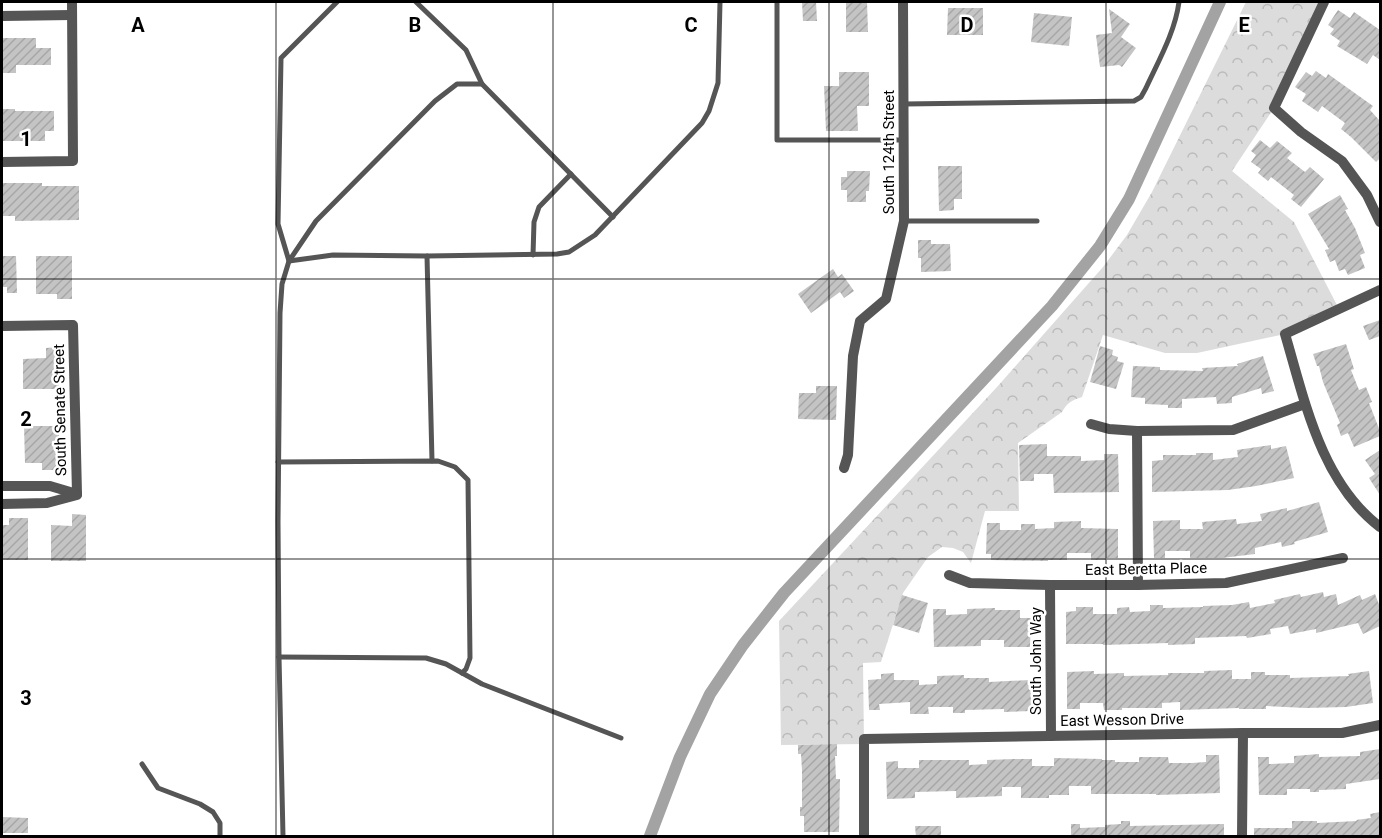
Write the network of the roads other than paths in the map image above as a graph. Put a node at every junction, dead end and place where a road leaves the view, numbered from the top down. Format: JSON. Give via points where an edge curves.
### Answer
{"nodes":[{"id":1,"x":72,"y":2,"type":"edge"},
{"id":2,"x":337,"y":2,"type":"edge"},
{"id":3,"x":416,"y":2,"type":"edge"},
{"id":4,"x":720,"y":2,"type":"edge"},
{"id":5,"x":777,"y":2,"type":"edge"},
{"id":6,"x":903,"y":2,"type":"edge"},
{"id":7,"x":1179,"y":2,"type":"edge"},
{"id":8,"x":1324,"y":2,"type":"edge"},
{"id":9,"x":72,"y":15,"type":"junction"},
{"id":10,"x":2,"y":16,"type":"edge"},
{"id":11,"x":482,"y":84,"type":"junction"},
{"id":12,"x":904,"y":104,"type":"junction"},
{"id":13,"x":904,"y":140,"type":"junction"},
{"id":14,"x":2,"y":162,"type":"edge"},
{"id":15,"x":571,"y":174,"type":"junction"},
{"id":16,"x":613,"y":217,"type":"junction"},
{"id":17,"x":1037,"y":220,"type":"dead end"},
{"id":18,"x":904,"y":221,"type":"junction"},
{"id":19,"x":1380,"y":222,"type":"edge"},
{"id":20,"x":533,"y":255,"type":"junction"},
{"id":21,"x":427,"y":256,"type":"junction"},
{"id":22,"x":289,"y":261,"type":"junction"},
{"id":23,"x":1380,"y":290,"type":"edge"},
{"id":24,"x":2,"y":326,"type":"edge"},
{"id":25,"x":1305,"y":404,"type":"junction"},
{"id":26,"x":1091,"y":424,"type":"dead end"},
{"id":27,"x":1137,"y":431,"type":"junction"},
{"id":28,"x":432,"y":461,"type":"junction"},
{"id":29,"x":278,"y":462,"type":"junction"},
{"id":30,"x":844,"y":468,"type":"dead end"},
{"id":31,"x":7,"y":486,"type":"edge"},
{"id":32,"x":77,"y":494,"type":"junction"},
{"id":33,"x":13,"y":503,"type":"junction"},
{"id":34,"x":2,"y":504,"type":"edge"},
{"id":35,"x":1380,"y":527,"type":"edge"},
{"id":36,"x":1343,"y":558,"type":"dead end"},
{"id":37,"x":949,"y":575,"type":"dead end"},
{"id":38,"x":1050,"y":585,"type":"junction"},
{"id":39,"x":1138,"y":585,"type":"junction"},
{"id":40,"x":279,"y":657,"type":"junction"},
{"id":41,"x":462,"y":673,"type":"junction"},
{"id":42,"x":1380,"y":725,"type":"edge"},
{"id":43,"x":1243,"y":733,"type":"junction"},
{"id":44,"x":1051,"y":736,"type":"junction"},
{"id":45,"x":621,"y":738,"type":"dead end"},
{"id":46,"x":142,"y":764,"type":"dead end"},
{"id":47,"x":220,"y":837,"type":"edge"},
{"id":48,"x":283,"y":837,"type":"edge"},
{"id":49,"x":864,"y":837,"type":"edge"},
{"id":50,"x":1242,"y":837,"type":"edge"}],
"edges":[{"from":1,"to":9,"type":"street"},
{"from":2,"to":22,"type":"lane","via":[[280,58],[278,224]]},
{"from":3,"to":11,"type":"lane","via":[[466,50]]},
{"from":4,"to":16,"type":"lane","via":[[718,83],[709,111],[687,140]]},
{"from":5,"to":13,"type":"lane","via":[[777,140]]},
{"from":6,"to":12,"type":"street","name":"South 124th Street"},
{"from":7,"to":12,"type":"lane","via":[[1172,31],[1146,88],[1134,101]]},
{"from":8,"to":19,"type":"street","via":[[1274,108],[1342,161],[1367,195]]},
{"from":9,"to":10,"type":"street"},
{"from":9,"to":14,"type":"street","via":[[73,161]]},
{"from":11,"to":15,"type":"lane"},
{"from":11,"to":22,"type":"lane","via":[[457,84],[435,101],[316,221]]},
{"from":12,"to":13,"type":"street","name":"South 124th Street"},
{"from":13,"to":18,"type":"street","name":"South 124th Street"},
{"from":15,"to":16,"type":"lane"},
{"from":15,"to":20,"type":"lane","via":[[539,207],[534,222]]},
{"from":16,"to":20,"type":"lane","via":[[569,252]]},
{"from":17,"to":18,"type":"lane"},
{"from":18,"to":30,"type":"street","name":"South 124th Street","via":[[886,299],[860,321]]},
{"from":20,"to":21,"type":"lane"},
{"from":21,"to":22,"type":"lane","via":[[333,255]]},
{"from":21,"to":28,"type":"lane"},
{"from":22,"to":29,"type":"lane","via":[[280,313]]},
{"from":23,"to":25,"type":"street","via":[[1285,334]]},
{"from":24,"to":32,"type":"street","name":"South Senate Street","via":[[73,325]]},
{"from":25,"to":27,"type":"street","via":[[1233,430]]},
{"from":25,"to":35,"type":"street","via":[[1324,456],[1348,493]]},
{"from":26,"to":27,"type":"street"},
{"from":27,"to":39,"type":"street"},
{"from":28,"to":29,"type":"lane"},
{"from":28,"to":41,"type":"lane","via":[[455,467],[468,480],[470,658]]},
{"from":29,"to":40,"type":"lane"},
{"from":31,"to":32,"type":"street","via":[[50,486]]},
{"from":31,"to":33,"type":"street"},
{"from":32,"to":33,"type":"street","via":[[47,503]]},
{"from":33,"to":34,"type":"street"},
{"from":36,"to":39,"type":"street","name":"East Beretta Place","via":[[1226,583]]},
{"from":37,"to":38,"type":"street","name":"East Beretta Place","via":[[969,583]]},
{"from":38,"to":39,"type":"street","name":"East Beretta Place"},
{"from":38,"to":44,"type":"street","name":"South John Way"},
{"from":40,"to":41,"type":"lane","via":[[426,658]]},
{"from":40,"to":48,"type":"lane"},
{"from":41,"to":45,"type":"lane"},
{"from":42,"to":43,"type":"street","name":"East Wesson Drive","via":[[1342,733]]},
{"from":43,"to":44,"type":"street","name":"East Wesson Drive"},
{"from":43,"to":50,"type":"street"},
{"from":44,"to":49,"type":"street","name":"East Wesson Drive","via":[[864,739]]},
{"from":46,"to":47,"type":"lane","via":[[158,788],[213,812],[220,823]]}]}
